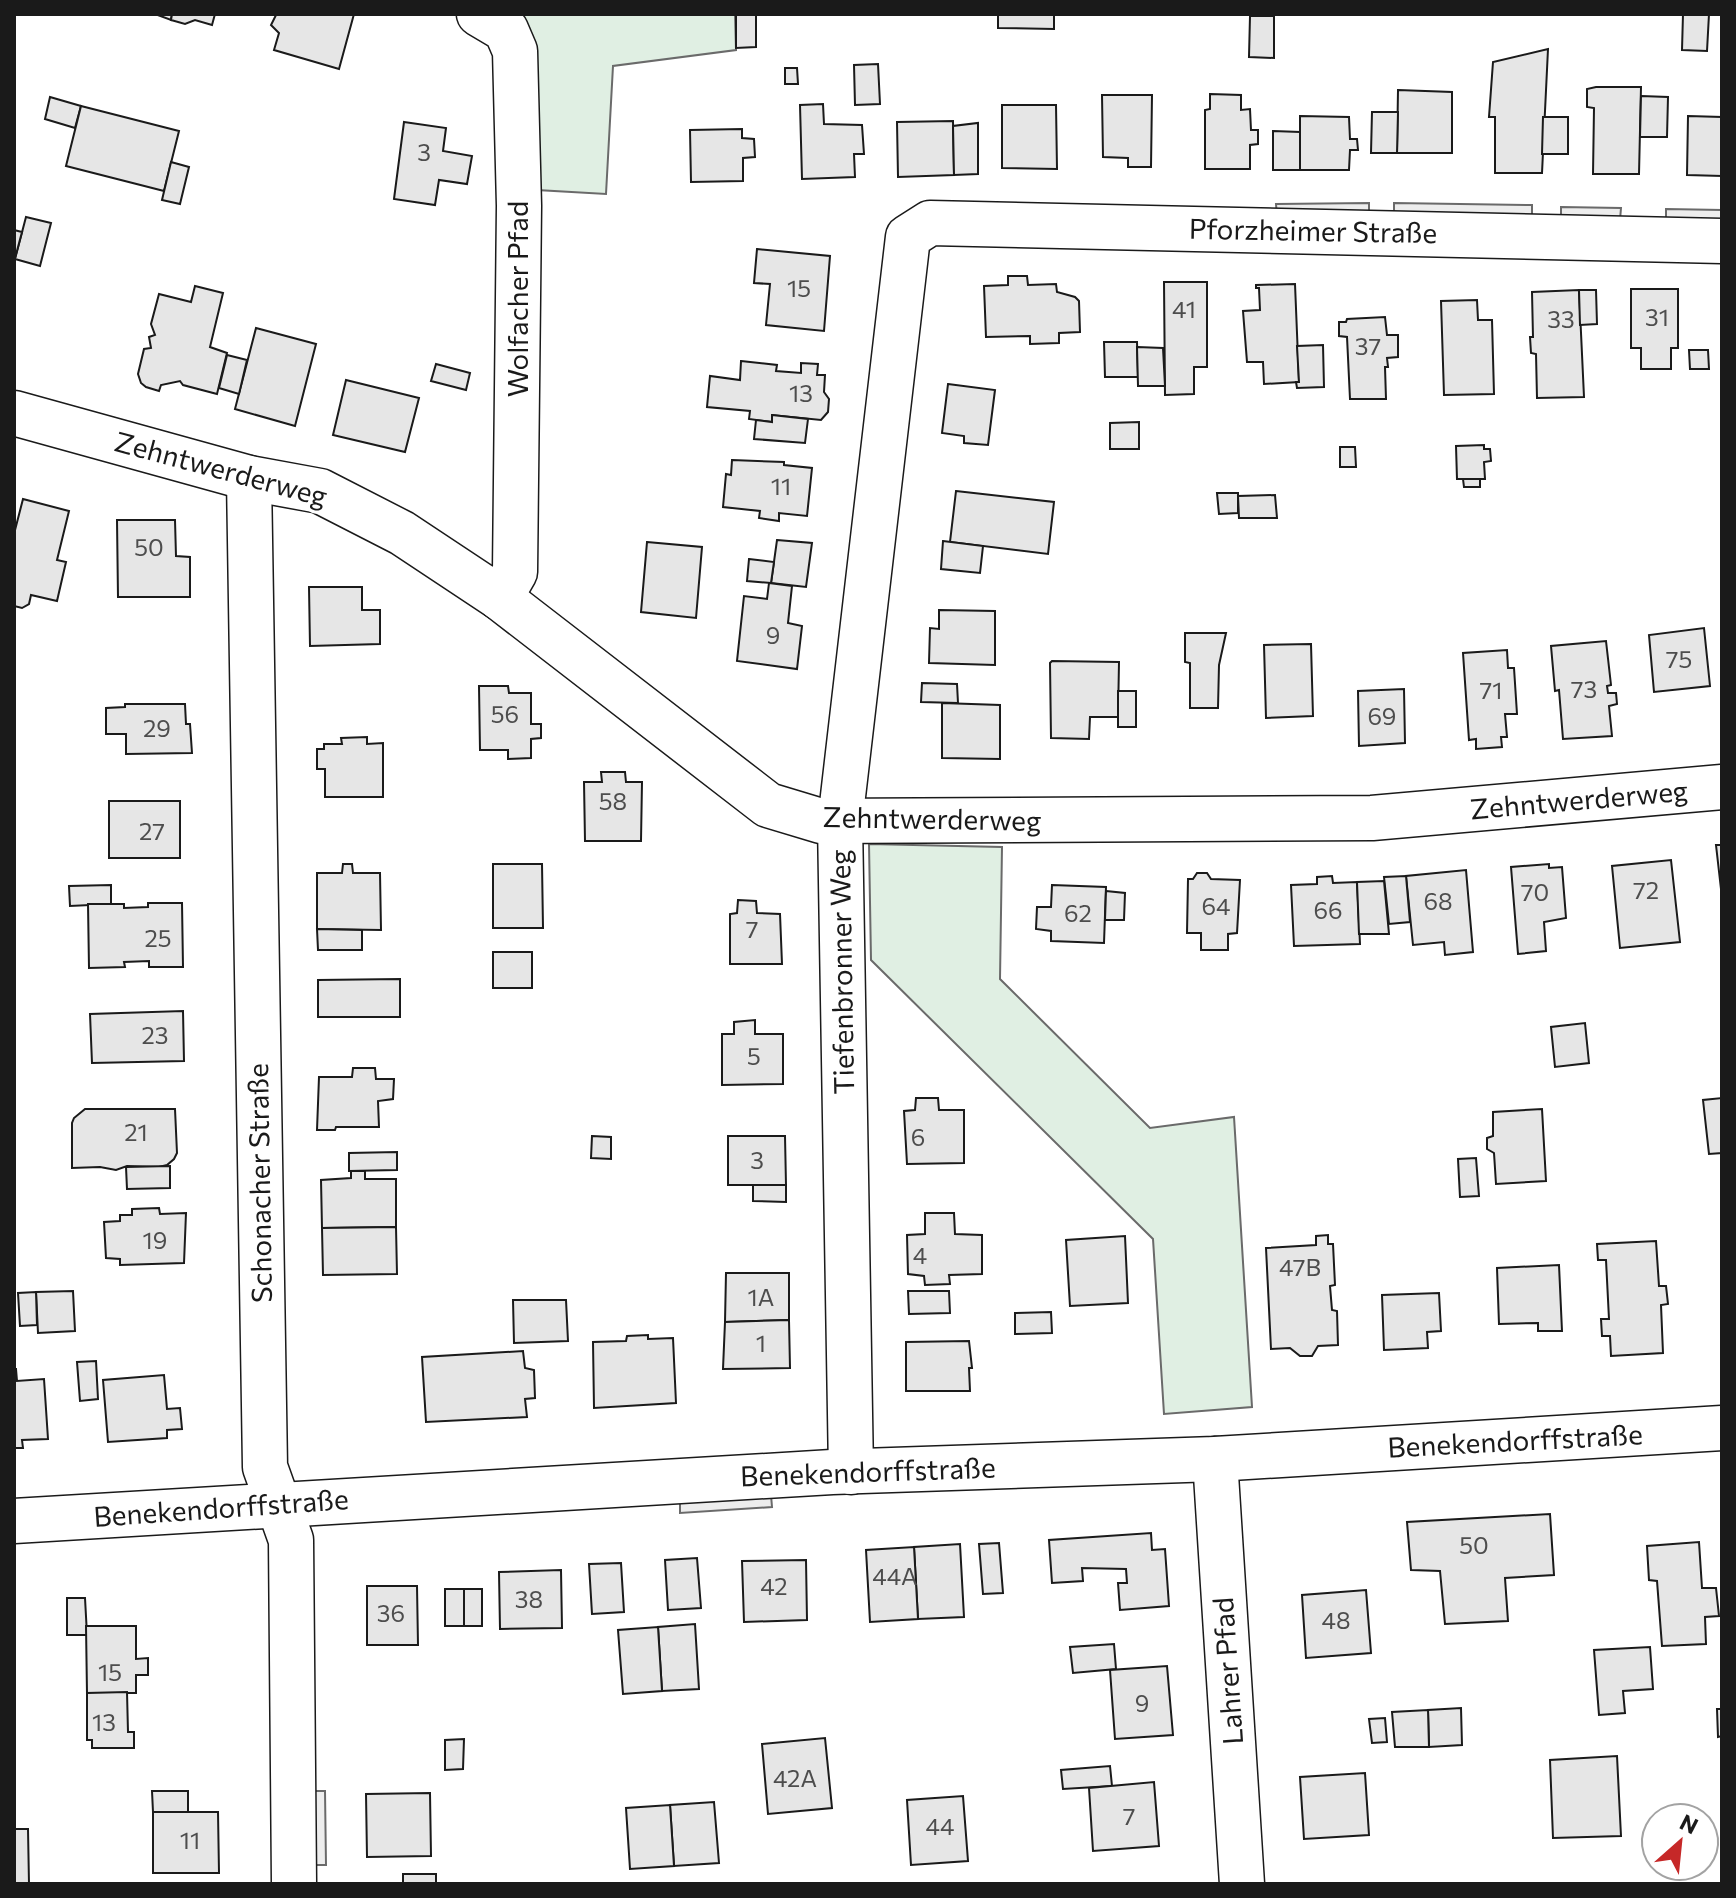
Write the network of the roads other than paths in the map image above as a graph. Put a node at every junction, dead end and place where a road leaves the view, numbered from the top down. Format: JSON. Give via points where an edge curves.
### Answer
{"nodes":[{"id":1,"x":479,"y":14,"type":"edge"},
{"id":2,"x":908,"y":237,"type":"joint"},
{"id":3,"x":1722,"y":241,"type":"edge"},
{"id":4,"x":14,"y":413,"type":"edge"},
{"id":5,"x":249,"y":478,"type":"junction"},
{"id":6,"x":500,"y":598,"type":"junction"},
{"id":7,"x":1722,"y":787,"type":"edge"},
{"id":8,"x":840,"y":822,"type":"junction"},
{"id":9,"x":1722,"y":1428,"type":"edge"},
{"id":10,"x":1215,"y":1459,"type":"junction"},
{"id":11,"x":851,"y":1472,"type":"junction"},
{"id":12,"x":278,"y":1505,"type":"junction"},
{"id":13,"x":14,"y":1521,"type":"edge"},
{"id":14,"x":294,"y":1884,"type":"edge"},
{"id":15,"x":1242,"y":1884,"type":"edge"}],
"edges":[{"from":1,"to":6,"type":"street","name":"Wolfacher Pfad","via":[[506,30],[515,51],[515,572]]},
{"from":2,"to":3,"type":"street","name":"Pforzheimer Straße","via":[[930,223]]},
{"from":2,"to":8,"type":"street","name":"Tiefenbronner Weg"},
{"from":4,"to":5,"type":"street","name":"Zehntwerderweg"},
{"from":5,"to":6,"type":"street","name":"Zehntwerderweg","via":[[320,491],[402,533]]},
{"from":5,"to":12,"type":"street","name":"Schonacher Straße","via":[[265,1467]]},
{"from":6,"to":8,"type":"street","name":"Zehntwerderweg","via":[[768,805]]},
{"from":7,"to":8,"type":"street","name":"Zehntwerderweg","via":[[1372,818]]},
{"from":8,"to":11,"type":"street","name":"Tiefenbronner Weg"},
{"from":9,"to":10,"type":"street","name":"Benekendorffstraße"},
{"from":10,"to":11,"type":"street","name":"Benekendorffstraße"},
{"from":10,"to":15,"type":"street","name":"Lahrer Pfad"},
{"from":11,"to":12,"type":"street","name":"Benekendorffstraße"},
{"from":12,"to":13,"type":"street","name":"Benekendorffstraße"},
{"from":12,"to":14,"type":"street","name":"Schonacher Straße","via":[[291,1540]]}]}
